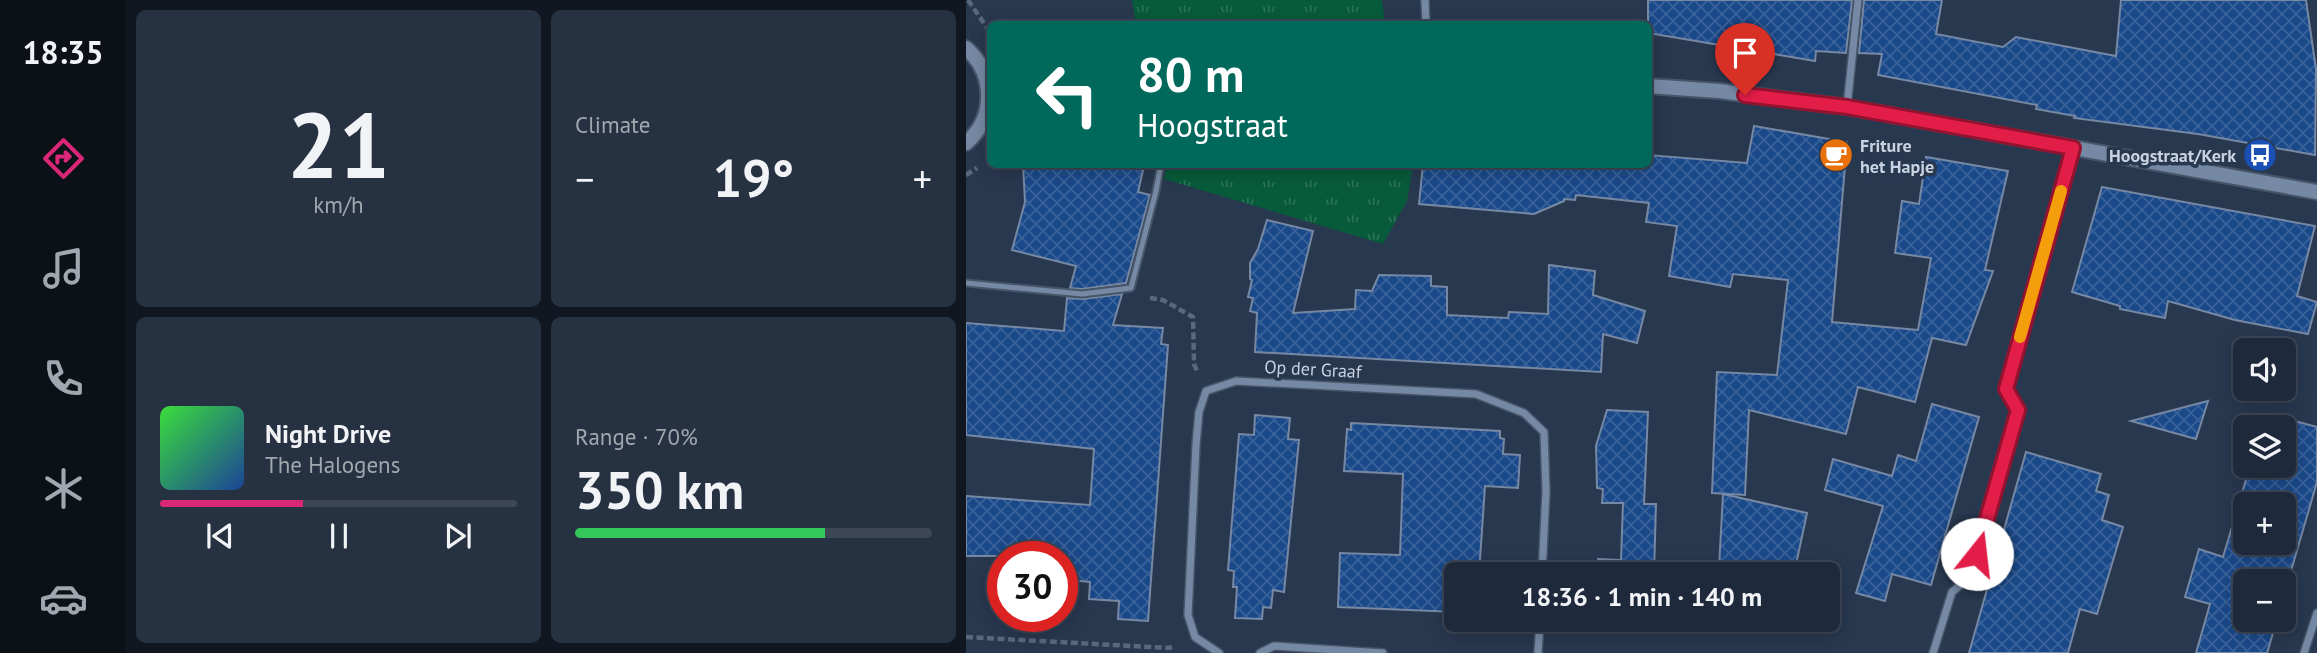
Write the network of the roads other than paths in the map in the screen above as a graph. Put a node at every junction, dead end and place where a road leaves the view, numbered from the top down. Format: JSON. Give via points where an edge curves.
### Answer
{"nodes":[{"id":1,"x":1424,"y":0,"type":"edge"},
{"id":2,"x":1858,"y":0,"type":"edge"},
{"id":3,"x":1426,"y":21,"type":"edge"},
{"id":4,"x":966,"y":48,"type":"edge"},
{"id":5,"x":987,"y":82,"type":"edge"},
{"id":6,"x":1652,"y":86,"type":"edge"},
{"id":7,"x":1847,"y":107,"type":"junction"},
{"id":8,"x":987,"y":110,"type":"edge"},
{"id":9,"x":966,"y":143,"type":"edge"},
{"id":10,"x":2073,"y":148,"type":"junction"},
{"id":11,"x":1160,"y":168,"type":"edge"},
{"id":12,"x":2317,"y":192,"type":"edge"},
{"id":13,"x":966,"y":282,"type":"edge"},
{"id":14,"x":1543,"y":562,"type":"edge"},
{"id":15,"x":2317,"y":613,"type":"edge"},
{"id":16,"x":1539,"y":632,"type":"edge"},
{"id":17,"x":1219,"y":653,"type":"edge"},
{"id":18,"x":1261,"y":653,"type":"edge"},
{"id":19,"x":1383,"y":653,"type":"edge"},
{"id":20,"x":1538,"y":653,"type":"edge"},
{"id":21,"x":1933,"y":653,"type":"edge"},
{"id":22,"x":2304,"y":653,"type":"edge"}],
"edges":[{"from":1,"to":3,"type":"street"},
{"from":2,"to":7,"type":"street"},
{"from":4,"to":5,"type":"main road","via":[[981,65]]},
{"from":6,"to":7,"type":"main road"},
{"from":7,"to":10,"type":"main road"},
{"from":8,"to":9,"type":"main road"},
{"from":10,"to":12,"type":"main road"},
{"from":10,"to":21,"type":"street","via":[[2006,389],[2018,410],[1970,578],[1952,592]]},
{"from":11,"to":13,"type":"lane","via":[[1131,288],[1082,294]]},
{"from":14,"to":17,"type":"street","name":"Op der Graaf","via":[[1544,432],[1524,413],[1476,394],[1236,381],[1206,391],[1198,423],[1188,615],[1195,637]]},
{"from":15,"to":22,"type":"street"},
{"from":16,"to":20,"type":"street"},
{"from":18,"to":19,"type":"street","via":[[1273,646]]}]}
